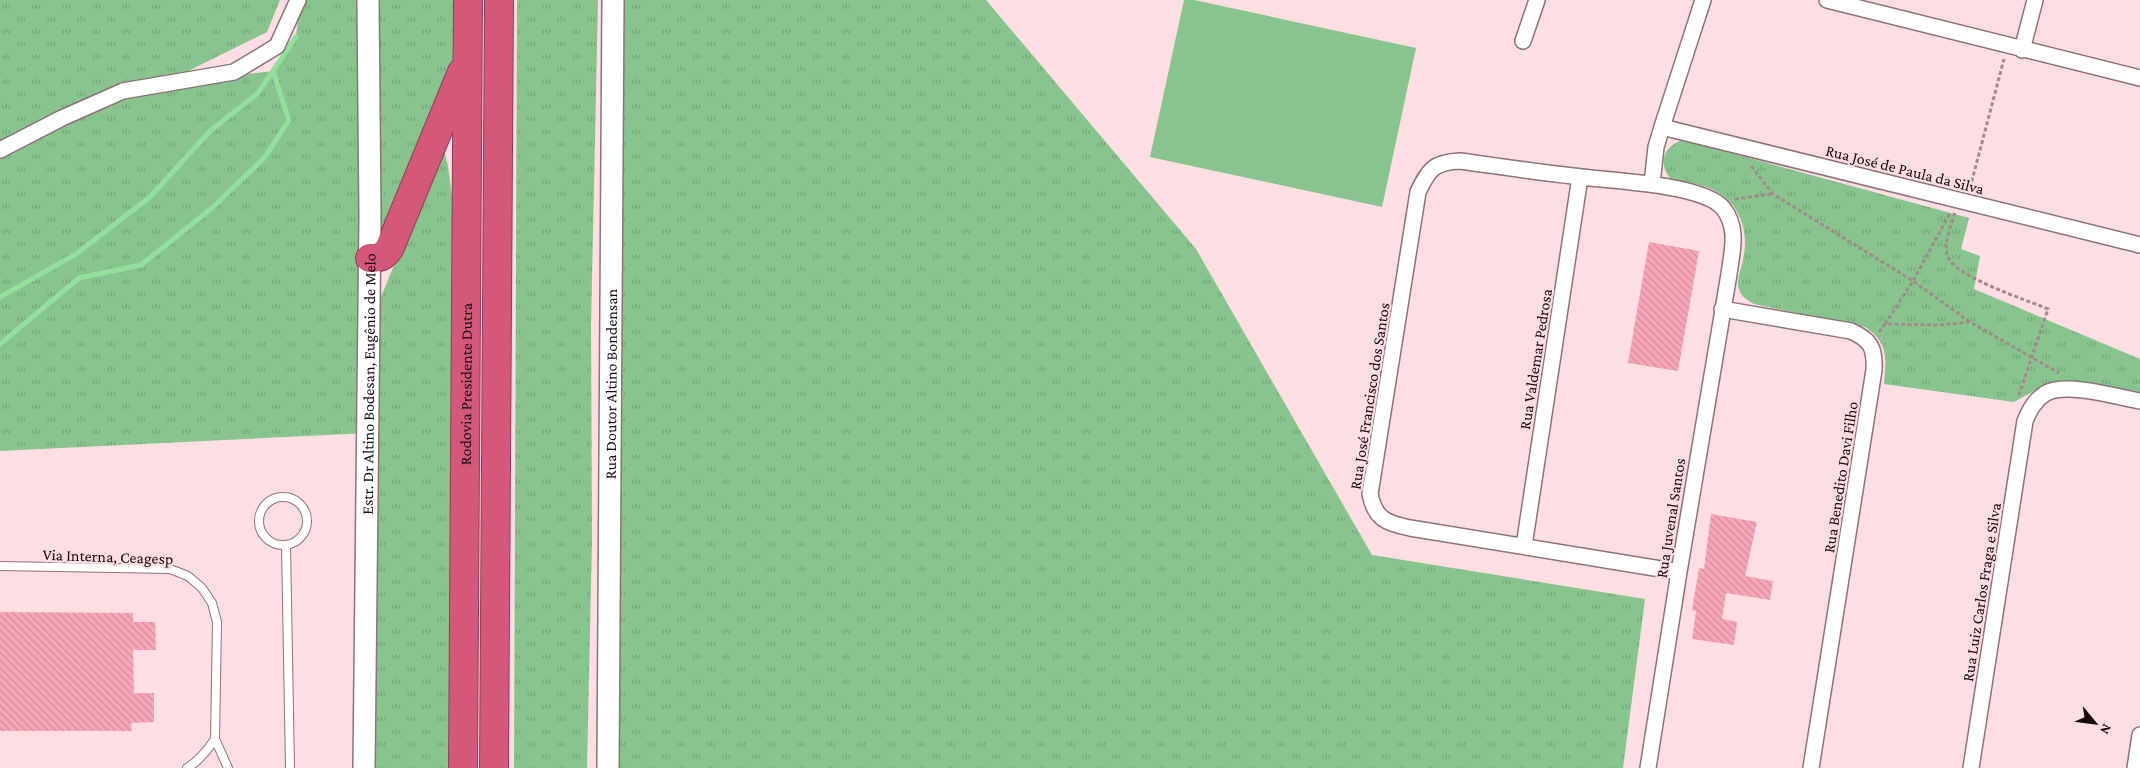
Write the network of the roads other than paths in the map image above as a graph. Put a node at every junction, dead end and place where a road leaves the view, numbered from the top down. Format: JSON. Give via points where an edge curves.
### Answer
{"nodes":[{"id":1,"x":298,"y":0,"type":"edge"},
{"id":2,"x":368,"y":0,"type":"edge"},
{"id":3,"x":468,"y":0,"type":"edge"},
{"id":4,"x":499,"y":0,"type":"edge"},
{"id":5,"x":613,"y":0,"type":"edge"},
{"id":6,"x":1537,"y":0,"type":"edge"},
{"id":7,"x":1703,"y":0,"type":"edge"},
{"id":8,"x":1827,"y":0,"type":"edge"},
{"id":9,"x":2034,"y":0,"type":"edge"},
{"id":10,"x":1868,"y":5,"type":"edge"},
{"id":11,"x":1523,"y":41,"type":"dead end"},
{"id":12,"x":2014,"y":48,"type":"junction"},
{"id":13,"x":468,"y":59,"type":"junction"},
{"id":14,"x":2140,"y":78,"type":"edge"},
{"id":15,"x":1662,"y":126,"type":"junction"},
{"id":16,"x":0,"y":150,"type":"edge"},
{"id":17,"x":1580,"y":177,"type":"junction"},
{"id":18,"x":1652,"y":184,"type":"junction"},
{"id":19,"x":1722,"y":208,"type":"joint"},
{"id":20,"x":2140,"y":245,"type":"edge"},
{"id":21,"x":370,"y":258,"type":"junction"},
{"id":22,"x":1722,"y":309,"type":"junction"},
{"id":23,"x":2140,"y":401,"type":"edge"},
{"id":24,"x":286,"y":545,"type":"junction"},
{"id":25,"x":1524,"y":546,"type":"junction"},
{"id":26,"x":0,"y":566,"type":"edge"},
{"id":27,"x":1679,"y":572,"type":"junction"},
{"id":28,"x":2140,"y":735,"type":"edge"},
{"id":29,"x":215,"y":739,"type":"junction"},
{"id":30,"x":187,"y":768,"type":"edge"},
{"id":31,"x":228,"y":768,"type":"edge"},
{"id":32,"x":290,"y":768,"type":"edge"},
{"id":33,"x":364,"y":768,"type":"edge"},
{"id":34,"x":462,"y":768,"type":"edge"},
{"id":35,"x":494,"y":768,"type":"edge"},
{"id":36,"x":608,"y":768,"type":"edge"},
{"id":37,"x":1648,"y":768,"type":"edge"},
{"id":38,"x":1811,"y":768,"type":"edge"},
{"id":39,"x":1971,"y":768,"type":"edge"},
{"id":40,"x":2135,"y":768,"type":"edge"}],
"edges":[{"from":1,"to":16,"type":"street","via":[[277,46],[234,72],[123,92],[62,118]]},
{"from":2,"to":21,"type":"street","name":"Estr. Dr Altino Bodesan, Eugênio de Melo"},
{"from":3,"to":13,"type":"highway","name":"Rodovia Presidente Dutra"},
{"from":4,"to":35,"type":"highway","name":"Rodovia Presidente Dutra"},
{"from":5,"to":36,"type":"street","name":"Rua Doutor Altino Bondensan"},
{"from":6,"to":11,"type":"street"},
{"from":7,"to":15,"type":"street"},
{"from":8,"to":10,"type":"street"},
{"from":9,"to":12,"type":"street"},
{"from":10,"to":12,"type":"street"},
{"from":12,"to":14,"type":"street"},
{"from":13,"to":21,"type":"highway","via":[[390,247],[379,258]]},
{"from":13,"to":34,"type":"highway","name":"Rodovia Presidente Dutra"},
{"from":15,"to":18,"type":"street"},
{"from":15,"to":20,"type":"street","name":"Rua José de Paula da Silva","via":[[1962,204]]},
{"from":17,"to":18,"type":"street","name":"Rua José Francisco dos Santos"},
{"from":17,"to":25,"type":"street","name":"Rua Valdemar Pedrosa"},
{"from":17,"to":25,"type":"street","name":"Rua José Francisco dos Santos","via":[[1460,161],[1441,162],[1426,174],[1418,192],[1370,494],[1373,509],[1382,519],[1397,525]]},
{"from":18,"to":19,"type":"street","name":"Rua José Francisco dos Santos","via":[[1710,198]]},
{"from":19,"to":22,"type":"street","name":"Rua Juvenal Santos","via":[[1734,232]]},
{"from":21,"to":33,"type":"street","name":"Estr. Dr Altino Bodesan, Eugênio de Melo"},
{"from":22,"to":27,"type":"street","name":"Rua Juvenal Santos"},
{"from":22,"to":38,"type":"street","name":"Rua Benedito Davi Filho","via":[[1850,331],[1863,336],[1875,356]]},
{"from":23,"to":39,"type":"street","name":"Rua Luiz Carlos Fraga e Silva","via":[[2071,389],[2048,392],[2036,401],[2028,415]]},
{"from":24,"to":24,"type":"lane","via":[[296,542],[304,534],[306,513],[292,498],[281,497],[271,500],[263,508],[260,528],[275,544]]},
{"from":24,"to":32,"type":"lane"},
{"from":25,"to":27,"type":"street","name":"Rua José Francisco dos Santos"},
{"from":26,"to":29,"type":"lane","name":"Via Interna, Ceagesp","via":[[170,569],[188,576],[212,603],[217,622]]},
{"from":27,"to":37,"type":"street","name":"Rua Juvenal Santos"},
{"from":28,"to":40,"type":"street"},
{"from":29,"to":30,"type":"lane","via":[[207,751]]},
{"from":29,"to":31,"type":"lane","name":"Via Interna, Ceagesp"}]}
